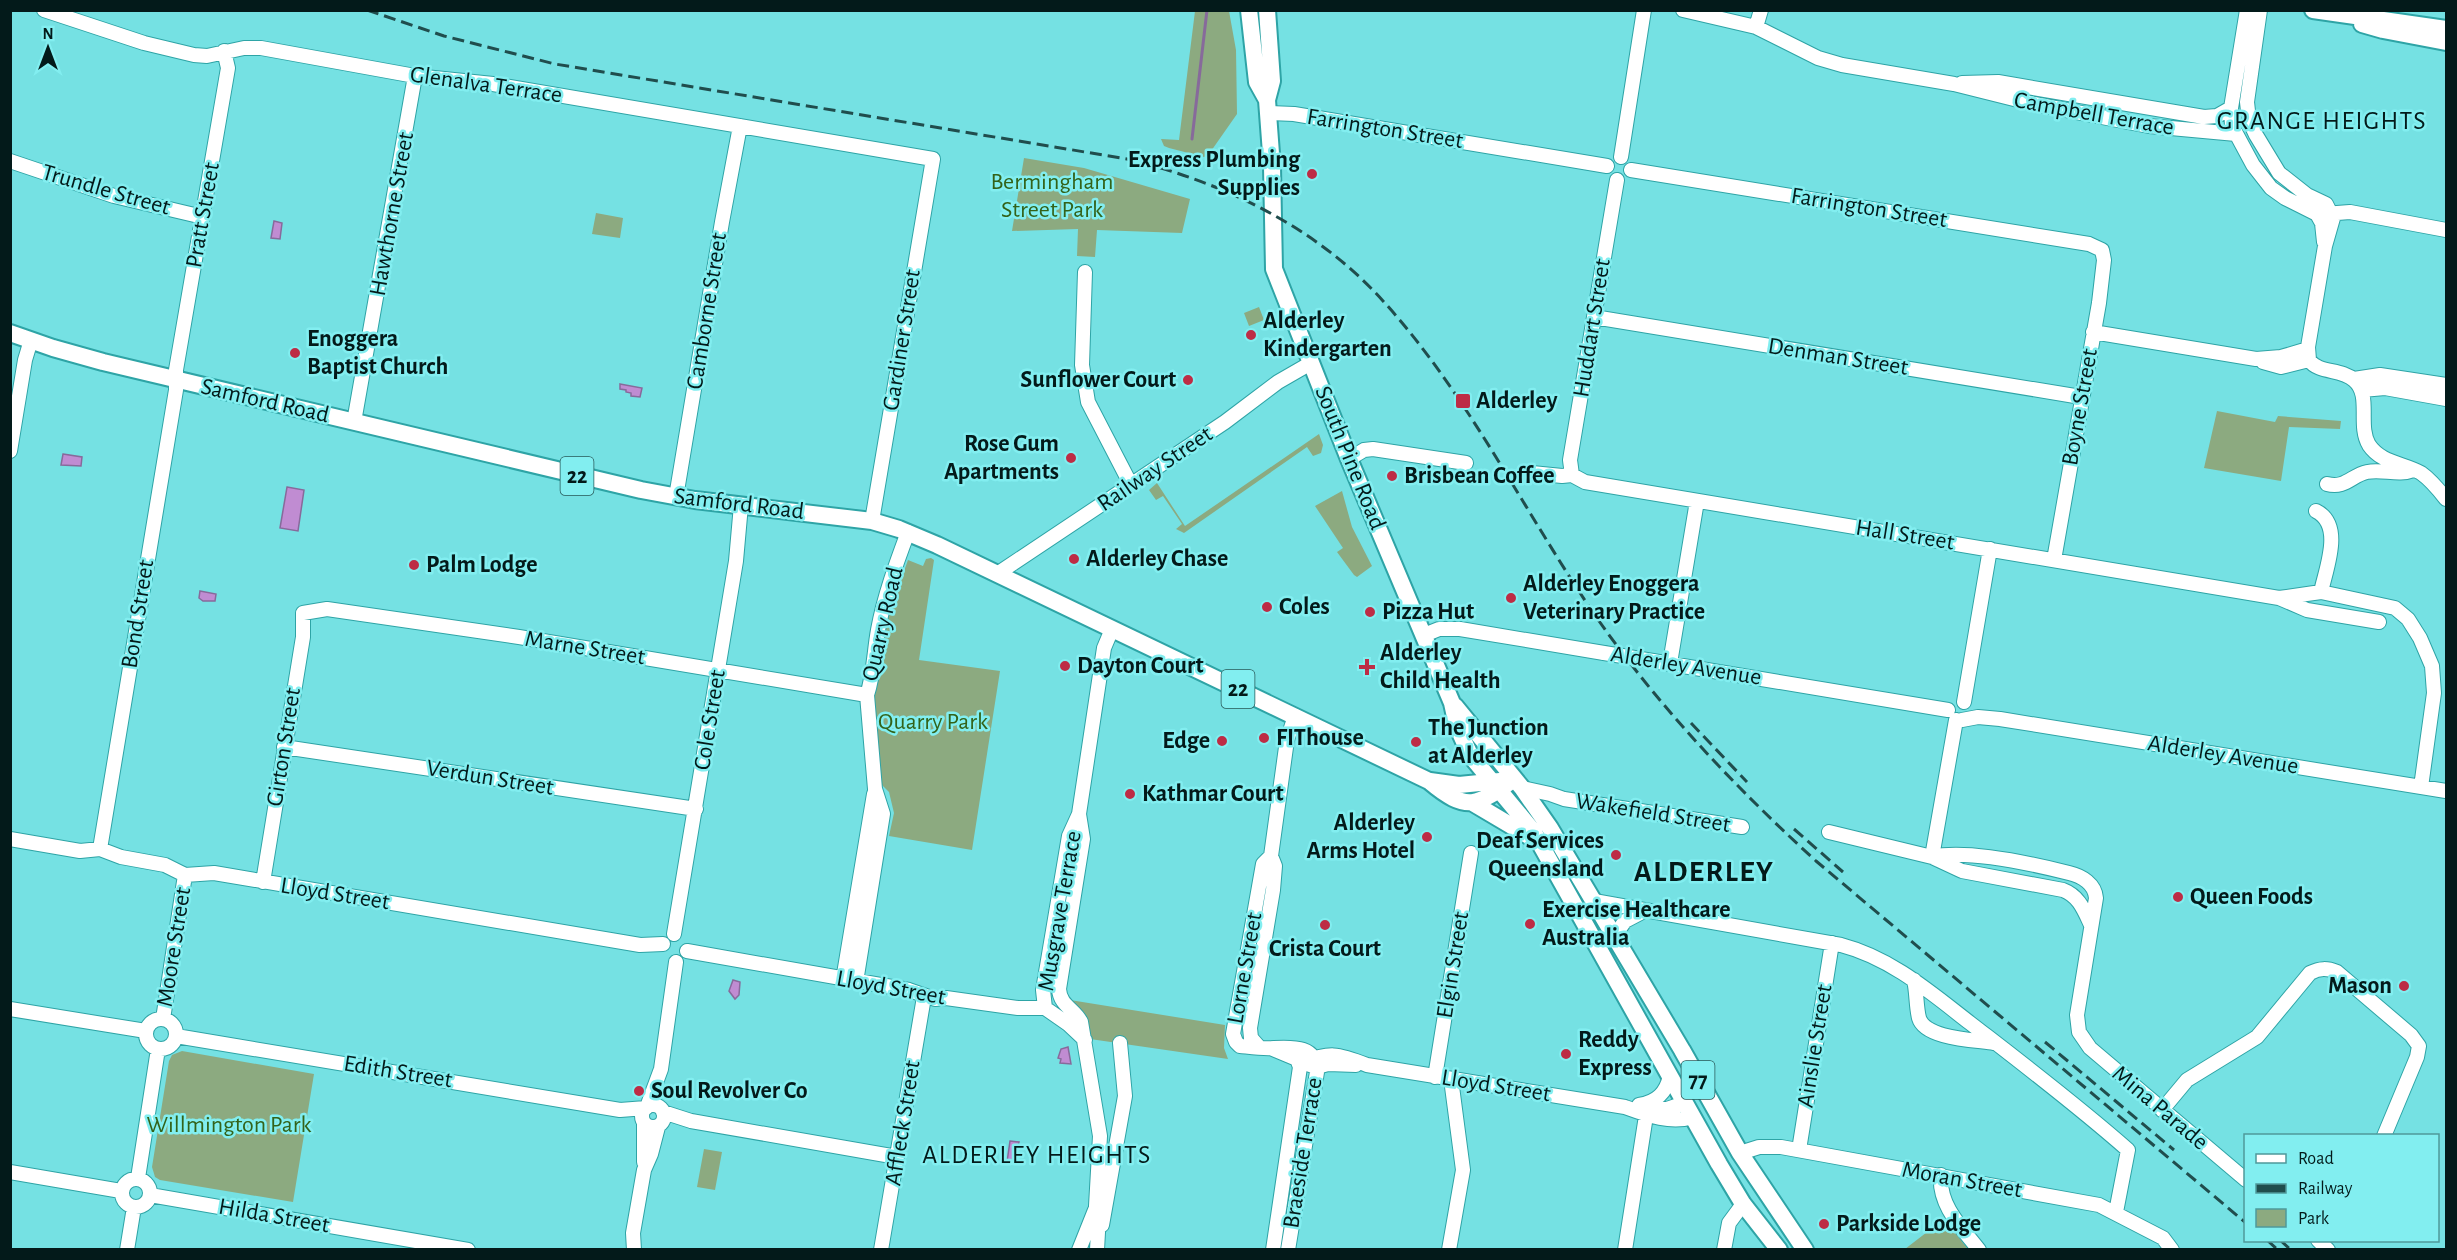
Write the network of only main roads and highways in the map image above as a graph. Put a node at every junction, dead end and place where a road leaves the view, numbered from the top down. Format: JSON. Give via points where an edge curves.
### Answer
{"nodes":[{"id":1,"x":1248,"y":10,"type":"edge"},
{"id":2,"x":1267,"y":10,"type":"edge"},
{"id":3,"x":2313,"y":10,"type":"edge"},
{"id":4,"x":2330,"y":12,"type":"edge"},
{"id":5,"x":2446,"y":29,"type":"edge"},
{"id":6,"x":2446,"y":42,"type":"edge"},
{"id":7,"x":1267,"y":106,"type":"junction"},
{"id":8,"x":10,"y":333,"type":"edge"},
{"id":9,"x":1452,"y":703,"type":"junction"},
{"id":10,"x":1429,"y":781,"type":"junction"},
{"id":11,"x":1515,"y":781,"type":"junction"},
{"id":12,"x":1488,"y":797,"type":"junction"},
{"id":13,"x":1538,"y":842,"type":"junction"},
{"id":14,"x":1706,"y":1094,"type":"junction"},
{"id":15,"x":1689,"y":1110,"type":"junction"},
{"id":16,"x":1740,"y":1154,"type":"junction"},
{"id":17,"x":1719,"y":1164,"type":"junction"},
{"id":18,"x":1779,"y":1250,"type":"edge"},
{"id":19,"x":1805,"y":1250,"type":"edge"}],
"edges":[{"from":1,"to":7,"type":"main road","name":"South Pine Road","via":[[1257,82]]},
{"from":2,"to":7,"type":"main road","name":"South Pine Road","via":[[1272,81]]},
{"from":3,"to":4,"type":"main road"},
{"from":4,"to":5,"type":"main road"},
{"from":4,"to":6,"type":"main road","via":[[2383,30]]},
{"from":7,"to":9,"type":"main road","name":"South Pine Road","via":[[1274,269]]},
{"from":8,"to":10,"type":"main road","name":"Samford Road","number":"22","via":[[86,358],[676,497],[872,521],[908,532]]},
{"from":9,"to":11,"type":"main road","name":"South Pine Road"},
{"from":9,"to":12,"type":"main road","name":"South Pine Road","via":[[1456,723]]},
{"from":10,"to":12,"type":"main road","name":"Samford Road","number":"22","via":[[1459,785]]},
{"from":10,"to":12,"type":"main road","name":"Samford Road","number":"22","via":[[1443,793],[1464,802]]},
{"from":11,"to":12,"type":"main road","name":"Samford Road","number":"22"},
{"from":11,"to":14,"type":"main road","number":"77","via":[[1544,819],[1615,935]]},
{"from":12,"to":13,"type":"main road"},
{"from":12,"to":13,"type":"main road","number":"77","via":[[1526,820]]},
{"from":13,"to":15,"type":"main road","number":"77"},
{"from":14,"to":15,"type":"main road"},
{"from":14,"to":16,"type":"main road","number":"77"},
{"from":15,"to":17,"type":"main road","number":"77"},
{"from":16,"to":17,"type":"main road"},
{"from":16,"to":19,"type":"main road","number":"77"},
{"from":17,"to":18,"type":"main road","number":"77","via":[[1743,1204]]}]}
